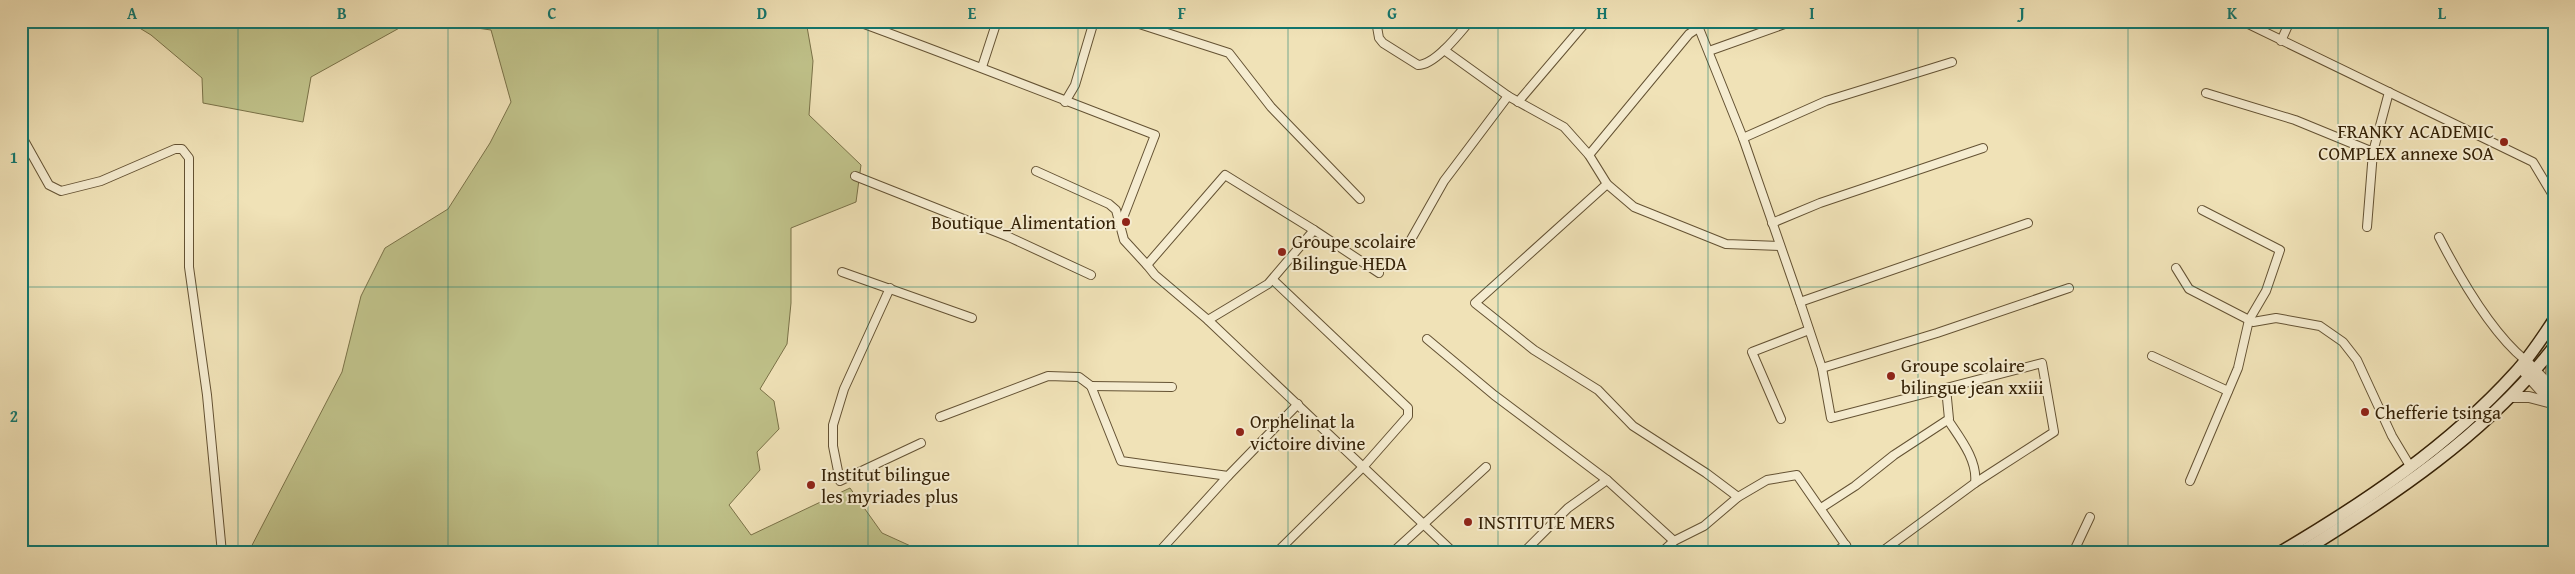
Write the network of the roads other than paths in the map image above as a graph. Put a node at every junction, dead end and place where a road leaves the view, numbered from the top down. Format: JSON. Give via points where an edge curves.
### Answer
{"nodes":[{"id":1,"x":856,"y":21,"type":"edge"},
{"id":2,"x":997,"y":21,"type":"edge"},
{"id":3,"x":1094,"y":21,"type":"edge"},
{"id":4,"x":1130,"y":21,"type":"edge"},
{"id":5,"x":1376,"y":21,"type":"edge"},
{"id":6,"x":1470,"y":21,"type":"edge"},
{"id":7,"x":1587,"y":21,"type":"edge"},
{"id":8,"x":1793,"y":21,"type":"edge"},
{"id":9,"x":2242,"y":21,"type":"edge"},
{"id":10,"x":2290,"y":21,"type":"edge"},
{"id":11,"x":1697,"y":25,"type":"edge"},
{"id":12,"x":2281,"y":41,"type":"junction"},
{"id":13,"x":1444,"y":50,"type":"junction"},
{"id":14,"x":1709,"y":51,"type":"junction"},
{"id":15,"x":1952,"y":62,"type":"dead end"},
{"id":16,"x":982,"y":67,"type":"junction"},
{"id":17,"x":2389,"y":92,"type":"junction"},
{"id":18,"x":2206,"y":93,"type":"dead end"},
{"id":19,"x":1508,"y":96,"type":"junction"},
{"id":20,"x":1066,"y":102,"type":"junction"},
{"id":21,"x":1518,"y":102,"type":"junction"},
{"id":22,"x":21,"y":135,"type":"edge"},
{"id":23,"x":1743,"y":138,"type":"junction"},
{"id":24,"x":1983,"y":148,"type":"dead end"},
{"id":25,"x":2373,"y":152,"type":"junction"},
{"id":26,"x":1589,"y":155,"type":"junction"},
{"id":27,"x":1036,"y":172,"type":"dead end"},
{"id":28,"x":855,"y":176,"type":"dead end"},
{"id":29,"x":1607,"y":184,"type":"junction"},
{"id":30,"x":2554,"y":197,"type":"edge"},
{"id":31,"x":1360,"y":199,"type":"dead end"},
{"id":32,"x":2202,"y":210,"type":"dead end"},
{"id":33,"x":1121,"y":223,"type":"junction"},
{"id":34,"x":1772,"y":223,"type":"junction"},
{"id":35,"x":2028,"y":223,"type":"dead end"},
{"id":36,"x":2367,"y":227,"type":"dead end"},
{"id":37,"x":1314,"y":230,"type":"junction"},
{"id":38,"x":2439,"y":237,"type":"dead end"},
{"id":39,"x":1409,"y":243,"type":"dead end"},
{"id":40,"x":1780,"y":246,"type":"junction"},
{"id":41,"x":1147,"y":265,"type":"junction"},
{"id":42,"x":2176,"y":268,"type":"dead end"},
{"id":43,"x":842,"y":272,"type":"dead end"},
{"id":44,"x":1379,"y":273,"type":"dead end"},
{"id":45,"x":1091,"y":274,"type":"dead end"},
{"id":46,"x":1272,"y":280,"type":"junction"},
{"id":47,"x":890,"y":288,"type":"junction"},
{"id":48,"x":2069,"y":288,"type":"dead end"},
{"id":49,"x":1800,"y":302,"type":"junction"},
{"id":50,"x":972,"y":318,"type":"dead end"},
{"id":51,"x":1208,"y":320,"type":"junction"},
{"id":52,"x":2249,"y":320,"type":"junction"},
{"id":53,"x":2554,"y":320,"type":"edge"},
{"id":54,"x":1809,"y":330,"type":"junction"},
{"id":55,"x":1427,"y":339,"type":"dead end"},
{"id":56,"x":2553,"y":348,"type":"edge"},
{"id":57,"x":2152,"y":356,"type":"dead end"},
{"id":58,"x":2522,"y":364,"type":"junction"},
{"id":59,"x":1822,"y":368,"type":"junction"},
{"id":60,"x":2533,"y":374,"type":"junction"},
{"id":61,"x":1091,"y":386,"type":"junction"},
{"id":62,"x":1172,"y":387,"type":"dead end"},
{"id":63,"x":1946,"y":388,"type":"junction"},
{"id":64,"x":2228,"y":392,"type":"junction"},
{"id":65,"x":2510,"y":397,"type":"junction"},
{"id":66,"x":2552,"y":399,"type":"edge"},
{"id":67,"x":1298,"y":404,"type":"junction"},
{"id":68,"x":940,"y":418,"type":"dead end"},
{"id":69,"x":1781,"y":419,"type":"dead end"},
{"id":70,"x":1948,"y":420,"type":"junction"},
{"id":71,"x":921,"y":443,"type":"dead end"},
{"id":72,"x":1364,"y":466,"type":"junction"},
{"id":73,"x":2410,"y":466,"type":"junction"},
{"id":74,"x":1486,"y":467,"type":"dead end"},
{"id":75,"x":1228,"y":476,"type":"junction"},
{"id":76,"x":1607,"y":480,"type":"junction"},
{"id":77,"x":2190,"y":481,"type":"dead end"},
{"id":78,"x":1975,"y":483,"type":"junction"},
{"id":79,"x":1738,"y":497,"type":"junction"},
{"id":80,"x":1821,"y":508,"type":"junction"},
{"id":81,"x":2090,"y":517,"type":"dead end"},
{"id":82,"x":1422,"y":523,"type":"junction"},
{"id":83,"x":1674,"y":541,"type":"junction"},
{"id":84,"x":1846,"y":544,"type":"junction"},
{"id":85,"x":21,"y":545,"type":"edge"},
{"id":86,"x":29,"y":553,"type":"edge"},
{"id":87,"x":222,"y":553,"type":"edge"},
{"id":88,"x":1158,"y":553,"type":"edge"},
{"id":89,"x":1276,"y":553,"type":"edge"},
{"id":90,"x":1392,"y":553,"type":"edge"},
{"id":91,"x":1454,"y":553,"type":"edge"},
{"id":92,"x":1522,"y":553,"type":"edge"},
{"id":93,"x":1661,"y":553,"type":"edge"},
{"id":94,"x":1833,"y":553,"type":"edge"},
{"id":95,"x":1852,"y":553,"type":"edge"},
{"id":96,"x":1880,"y":553,"type":"edge"},
{"id":97,"x":2073,"y":553,"type":"edge"},
{"id":98,"x":2279,"y":553,"type":"edge"},
{"id":99,"x":2300,"y":553,"type":"edge"}],
"edges":[{"from":1,"to":16,"type":"street"},
{"from":2,"to":16,"type":"street"},
{"from":3,"to":20,"type":"street","via":[[1075,85]]},
{"from":4,"to":31,"type":"street","via":[[1229,53],[1271,107]]},
{"from":5,"to":13,"type":"street","via":[[1383,43],[1418,65],[1427,64]]},
{"from":6,"to":13,"type":"street"},
{"from":7,"to":21,"type":"street"},
{"from":8,"to":14,"type":"street"},
{"from":9,"to":12,"type":"street"},
{"from":10,"to":12,"type":"street"},
{"from":11,"to":14,"type":"street"},
{"from":11,"to":26,"type":"street"},
{"from":12,"to":17,"type":"street"},
{"from":13,"to":19,"type":"street"},
{"from":14,"to":23,"type":"street"},
{"from":15,"to":23,"type":"street","via":[[1826,101]]},
{"from":16,"to":20,"type":"street"},
{"from":17,"to":25,"type":"street"},
{"from":17,"to":30,"type":"street","via":[[2533,162]]},
{"from":18,"to":25,"type":"street","via":[[2295,120]]},
{"from":19,"to":21,"type":"street"},
{"from":19,"to":39,"type":"street","via":[[1444,181]]},
{"from":20,"to":33,"type":"street","via":[[1155,135]]},
{"from":21,"to":26,"type":"street","via":[[1564,127]]},
{"from":22,"to":87,"type":"street","via":[[49,185],[61,191],[101,181],[175,149],[182,150],[189,158],[189,267],[207,395]]},
{"from":23,"to":34,"type":"street"},
{"from":24,"to":34,"type":"street","via":[[1820,203]]},
{"from":25,"to":36,"type":"street"},
{"from":26,"to":29,"type":"street"},
{"from":27,"to":33,"type":"street","via":[[1109,204],[1116,210]]},
{"from":28,"to":45,"type":"street"},
{"from":29,"to":40,"type":"street","via":[[1634,207],[1726,244]]},
{"from":29,"to":79,"type":"street","via":[[1476,303],[1534,350],[1598,390],[1633,426]]},
{"from":32,"to":52,"type":"street","via":[[2280,250],[2266,291]]},
{"from":33,"to":41,"type":"street","via":[[1124,240]]},
{"from":34,"to":40,"type":"street"},
{"from":35,"to":49,"type":"street"},
{"from":37,"to":41,"type":"street","via":[[1224,175]]},
{"from":37,"to":44,"type":"street"},
{"from":37,"to":46,"type":"street"},
{"from":38,"to":58,"type":"street","via":[[2456,270]]},
{"from":40,"to":49,"type":"street"},
{"from":41,"to":51,"type":"street"},
{"from":42,"to":52,"type":"street","via":[[2189,289]]},
{"from":43,"to":47,"type":"street"},
{"from":46,"to":51,"type":"street"},
{"from":46,"to":72,"type":"street","via":[[1408,408],[1408,416]]},
{"from":47,"to":50,"type":"street"},
{"from":47,"to":71,"type":"street","via":[[844,389],[834,425],[833,446],[840,481]]},
{"from":48,"to":59,"type":"street"},
{"from":49,"to":54,"type":"street"},
{"from":51,"to":67,"type":"street"},
{"from":52,"to":64,"type":"street","via":[[2238,368]]},
{"from":52,"to":73,"type":"street","via":[[2276,318],[2320,326],[2343,342],[2357,360],[2392,436]]},
{"from":53,"to":58,"type":"main road"},
{"from":54,"to":59,"type":"street"},
{"from":54,"to":69,"type":"street","via":[[1752,352]]},
{"from":55,"to":76,"type":"street"},
{"from":56,"to":60,"type":"main road"},
{"from":56,"to":66,"type":"street"},
{"from":57,"to":64,"type":"street"},
{"from":58,"to":60,"type":"street"},
{"from":58,"to":73,"type":"main road","via":[[2465,423]]},
{"from":59,"to":63,"type":"street","via":[[1831,418]]},
{"from":60,"to":65,"type":"main road"},
{"from":60,"to":66,"type":"street"},
{"from":61,"to":62,"type":"street"},
{"from":61,"to":68,"type":"street","via":[[1078,377],[1048,376]]},
{"from":61,"to":75,"type":"street","via":[[1121,461]]},
{"from":63,"to":70,"type":"street"},
{"from":63,"to":78,"type":"street","via":[[2042,363],[2054,432]]},
{"from":64,"to":77,"type":"street"},
{"from":65,"to":66,"type":"street"},
{"from":65,"to":99,"type":"main road","via":[[2474,432],[2419,475]]},
{"from":67,"to":72,"type":"street"},
{"from":67,"to":75,"type":"street"},
{"from":70,"to":78,"type":"street","via":[[1966,449],[1976,477]]},
{"from":70,"to":80,"type":"street"},
{"from":72,"to":82,"type":"street"},
{"from":72,"to":89,"type":"street"},
{"from":73,"to":98,"type":"main road","via":[[2376,492]]},
{"from":74,"to":82,"type":"street"},
{"from":75,"to":88,"type":"street"},
{"from":76,"to":83,"type":"street"},
{"from":76,"to":92,"type":"street","via":[[1568,508]]},
{"from":78,"to":96,"type":"street"},
{"from":79,"to":80,"type":"street","via":[[1767,480],[1797,475]]},
{"from":79,"to":83,"type":"street","via":[[1704,526]]},
{"from":80,"to":84,"type":"street"},
{"from":81,"to":97,"type":"street"},
{"from":82,"to":90,"type":"street"},
{"from":82,"to":91,"type":"street"},
{"from":83,"to":93,"type":"street"},
{"from":84,"to":94,"type":"street"},
{"from":84,"to":95,"type":"street"},
{"from":85,"to":86,"type":"street"}]}
